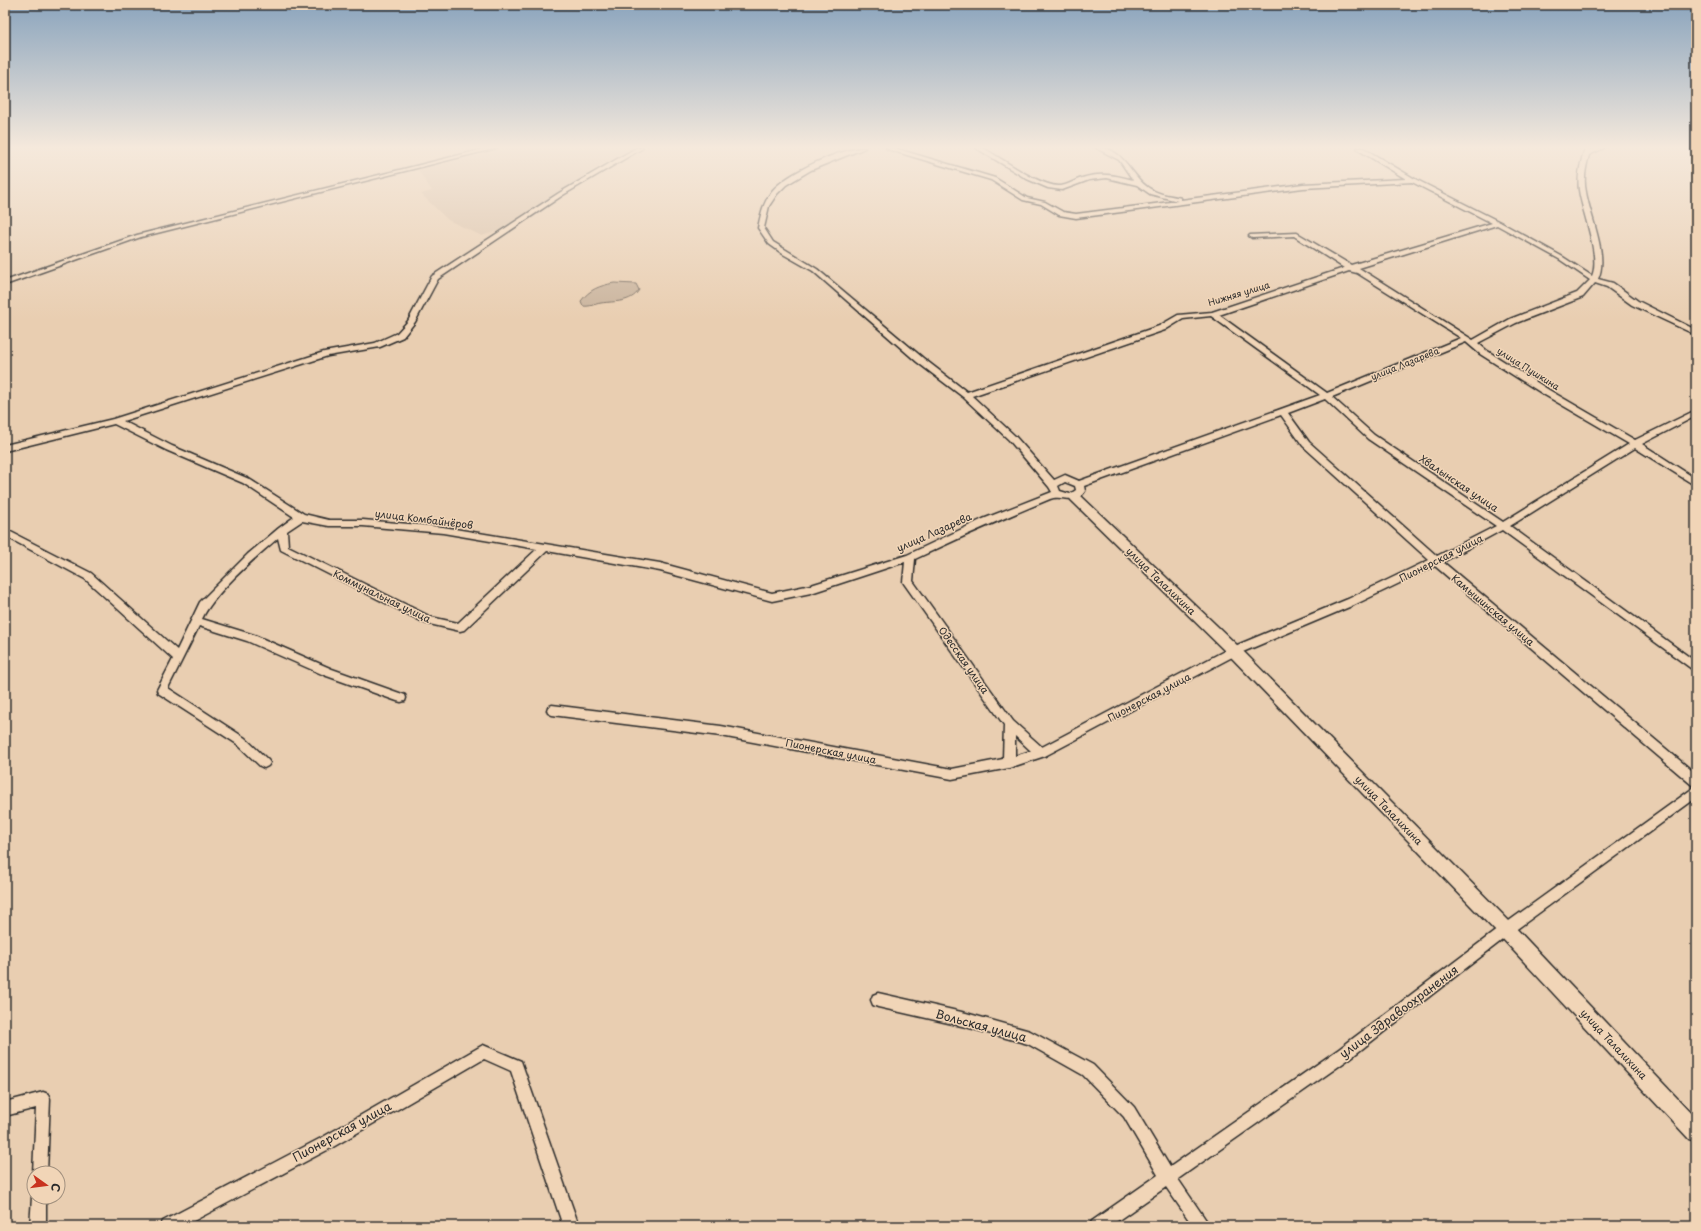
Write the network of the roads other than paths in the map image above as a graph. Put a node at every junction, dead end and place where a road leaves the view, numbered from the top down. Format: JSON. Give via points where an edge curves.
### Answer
{"nodes":[{"id":1,"x":262,"y":205,"type":"edge"},
{"id":2,"x":543,"y":205,"type":"edge"},
{"id":3,"x":766,"y":205,"type":"edge"},
{"id":4,"x":1047,"y":205,"type":"edge"},
{"id":5,"x":1158,"y":205,"type":"edge"},
{"id":6,"x":1463,"y":205,"type":"edge"},
{"id":7,"x":1586,"y":205,"type":"edge"},
{"id":8,"x":1498,"y":223,"type":"junction"},
{"id":9,"x":1252,"y":236,"type":"dead end"},
{"id":10,"x":1352,"y":268,"type":"junction"},
{"id":11,"x":1594,"y":280,"type":"junction"},
{"id":12,"x":5,"y":283,"type":"edge"},
{"id":13,"x":1213,"y":314,"type":"junction"},
{"id":14,"x":1696,"y":333,"type":"edge"},
{"id":15,"x":1470,"y":341,"type":"junction"},
{"id":16,"x":966,"y":395,"type":"junction"},
{"id":17,"x":1326,"y":396,"type":"junction"},
{"id":18,"x":1283,"y":412,"type":"junction"},
{"id":19,"x":1696,"y":413,"type":"edge"},
{"id":20,"x":115,"y":421,"type":"junction"},
{"id":21,"x":1635,"y":444,"type":"junction"},
{"id":22,"x":5,"y":448,"type":"edge"},
{"id":23,"x":1696,"y":483,"type":"edge"},
{"id":24,"x":1055,"y":489,"type":"junction"},
{"id":25,"x":1077,"y":490,"type":"junction"},
{"id":26,"x":300,"y":517,"type":"junction"},
{"id":27,"x":1503,"y":526,"type":"junction"},
{"id":28,"x":282,"y":530,"type":"junction"},
{"id":29,"x":5,"y":532,"type":"edge"},
{"id":30,"x":544,"y":548,"type":"junction"},
{"id":31,"x":910,"y":557,"type":"junction"},
{"id":32,"x":1436,"y":562,"type":"junction"},
{"id":33,"x":772,"y":597,"type":"joint"},
{"id":34,"x":197,"y":621,"type":"junction"},
{"id":35,"x":1234,"y":652,"type":"junction"},
{"id":36,"x":179,"y":658,"type":"junction"},
{"id":37,"x":1696,"y":668,"type":"edge"},
{"id":38,"x":401,"y":698,"type":"dead end"},
{"id":39,"x":552,"y":710,"type":"dead end"},
{"id":40,"x":1009,"y":724,"type":"junction"},
{"id":41,"x":1041,"y":753,"type":"junction"},
{"id":42,"x":264,"y":763,"type":"dead end"},
{"id":43,"x":1009,"y":763,"type":"junction"},
{"id":44,"x":1696,"y":781,"type":"edge"},
{"id":45,"x":1696,"y":791,"type":"edge"},
{"id":46,"x":1506,"y":930,"type":"junction"},
{"id":47,"x":878,"y":1000,"type":"dead end"},
{"id":48,"x":5,"y":1110,"type":"edge"},
{"id":49,"x":1696,"y":1132,"type":"edge"},
{"id":50,"x":40,"y":1165,"type":"edge"},
{"id":51,"x":1168,"y":1176,"type":"junction"},
{"id":52,"x":39,"y":1205,"type":"edge"},
{"id":53,"x":38,"y":1226,"type":"edge"},
{"id":54,"x":168,"y":1226,"type":"edge"},
{"id":55,"x":571,"y":1226,"type":"edge"},
{"id":56,"x":1097,"y":1226,"type":"edge"},
{"id":57,"x":1202,"y":1226,"type":"edge"}],
"edges":[{"from":1,"to":12,"type":"street","via":[[139,236]]},
{"from":2,"to":20,"type":"street","via":[[435,278],[411,322],[400,335],[377,345],[327,354]]},
{"from":3,"to":16,"type":"street","via":[[761,228],[771,243],[815,270],[920,360]]},
{"from":4,"to":5,"type":"street","via":[[1061,214],[1076,216]]},
{"from":6,"to":8,"type":"street"},
{"from":7,"to":11,"type":"street","via":[[1598,257],[1598,272]]},
{"from":8,"to":10,"type":"street","name":"Нижняя улица"},
{"from":8,"to":11,"type":"street","via":[[1561,258]]},
{"from":9,"to":10,"type":"street","name":"улица Пушкина","via":[[1295,234]]},
{"from":10,"to":13,"type":"street","name":"Нижняя улица"},
{"from":10,"to":15,"type":"street","name":"улица Пушкина"},
{"from":11,"to":14,"type":"street","via":[[1610,285],[1635,303]]},
{"from":11,"to":15,"type":"street","name":"улица Лазарева","via":[[1580,295],[1513,320]]},
{"from":13,"to":16,"type":"street","name":"Нижняя улица","via":[[1181,317],[1162,328]]},
{"from":13,"to":17,"type":"street","name":"Хвалынская улица"},
{"from":15,"to":17,"type":"street","name":"улица Лазарева"},
{"from":15,"to":21,"type":"street","name":"улица Пушкина","via":[[1540,388]]},
{"from":16,"to":24,"type":"street","via":[[1012,438]]},
{"from":17,"to":18,"type":"street","name":"улица Лазарева"},
{"from":17,"to":27,"type":"street","name":"Хвалынская улица","via":[[1371,437]]},
{"from":18,"to":25,"type":"street","name":"улица Лазарева"},
{"from":18,"to":32,"type":"street","name":"Камышинская улица","via":[[1306,444]]},
{"from":19,"to":21,"type":"street","name":"Пионерская улица"},
{"from":20,"to":22,"type":"street"},
{"from":20,"to":26,"type":"street","name":"улица Комбайнёров","via":[[169,448],[246,481]]},
{"from":21,"to":23,"type":"street","name":"улица Пушкина"},
{"from":21,"to":27,"type":"street","name":"Пионерская улица"},
{"from":24,"to":25,"type":"street","via":[[1065,497]]},
{"from":24,"to":25,"type":"street","name":"улица Лазарева","via":[[1065,478]]},
{"from":24,"to":31,"type":"street","name":"улица Лазарева"},
{"from":25,"to":35,"type":"street","name":"улица Талалихина"},
{"from":26,"to":28,"type":"street"},
{"from":26,"to":30,"type":"street","name":"улица Комбайнёров","via":[[329,524],[363,523],[443,530]]},
{"from":27,"to":32,"type":"street","name":"Пионерская улица"},
{"from":27,"to":37,"type":"street","name":"Хвалынская улица"},
{"from":28,"to":30,"type":"street","name":"Коммунальная улица","via":[[284,548],[429,620],[460,627]]},
{"from":28,"to":34,"type":"street","via":[[204,604]]},
{"from":29,"to":36,"type":"street","via":[[88,576]]},
{"from":30,"to":33,"type":"street","name":"улица Комбайнёров","via":[[660,567]]},
{"from":31,"to":33,"type":"street","name":"улица Лазарева","via":[[811,589]]},
{"from":31,"to":40,"type":"street","name":"Одесская улица","via":[[908,582]]},
{"from":32,"to":35,"type":"street","name":"Пионерская улица"},
{"from":32,"to":44,"type":"street","name":"Камышинская улица"},
{"from":34,"to":36,"type":"street"},
{"from":34,"to":38,"type":"street","via":[[250,638],[328,672]]},
{"from":35,"to":41,"type":"street","name":"Пионерская улица"},
{"from":35,"to":46,"type":"street","name":"улица Талалихина"},
{"from":36,"to":42,"type":"street","via":[[162,690],[241,741]]},
{"from":39,"to":43,"type":"street","name":"Пионерская улица","via":[[720,731],[952,774]]},
{"from":40,"to":41,"type":"street","name":"Одесская улица"},
{"from":40,"to":43,"type":"street"},
{"from":41,"to":43,"type":"street","name":"Пионерская улица"},
{"from":45,"to":46,"type":"street","name":"улица Здравоохранения"},
{"from":46,"to":49,"type":"street","name":"улица Талалихина"},
{"from":46,"to":51,"type":"street","name":"улица Здравоохранения","via":[[1344,1054]]},
{"from":47,"to":51,"type":"street","name":"Вольская улица","via":[[1030,1038],[1088,1070],[1129,1112]]},
{"from":48,"to":50,"type":"street","via":[[42,1099]]},
{"from":51,"to":56,"type":"street","name":"улица Здравоохранения"},
{"from":51,"to":57,"type":"street"},
{"from":52,"to":53,"type":"street"},
{"from":54,"to":55,"type":"street","name":"Пионерская улица","via":[[328,1142],[482,1052],[516,1066]]}]}
